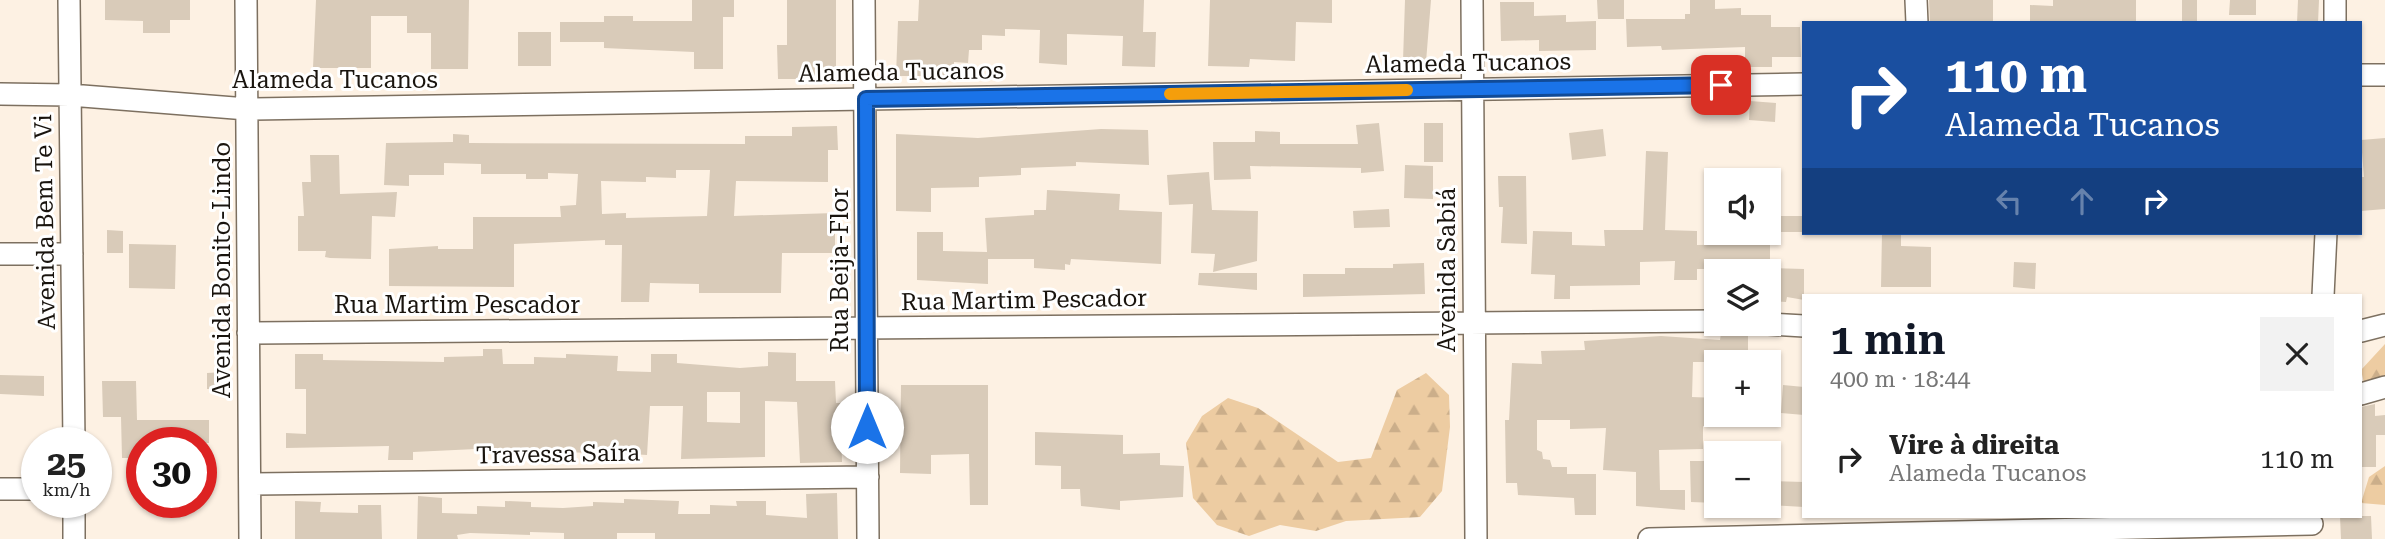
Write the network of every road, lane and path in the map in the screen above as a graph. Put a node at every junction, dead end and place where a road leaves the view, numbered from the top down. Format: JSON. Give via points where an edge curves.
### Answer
{"nodes":[{"id":1,"x":69,"y":0,"type":"edge"},
{"id":2,"x":246,"y":0,"type":"edge"},
{"id":3,"x":864,"y":0,"type":"edge"},
{"id":4,"x":1472,"y":0,"type":"edge"},
{"id":5,"x":1916,"y":0,"type":"edge"},
{"id":6,"x":2335,"y":0,"type":"edge"},
{"id":7,"x":1917,"y":21,"type":"edge"},
{"id":8,"x":2335,"y":21,"type":"edge"},
{"id":9,"x":2362,"y":75,"type":"edge"},
{"id":10,"x":2385,"y":75,"type":"edge"},
{"id":11,"x":1802,"y":84,"type":"edge"},
{"id":12,"x":1472,"y":89,"type":"junction"},
{"id":13,"x":0,"y":94,"type":"edge"},
{"id":14,"x":70,"y":95,"type":"junction"},
{"id":15,"x":866,"y":99,"type":"junction"},
{"id":16,"x":247,"y":109,"type":"junction"},
{"id":17,"x":2326,"y":235,"type":"edge"},
{"id":18,"x":0,"y":254,"type":"edge"},
{"id":19,"x":72,"y":254,"type":"junction"},
{"id":20,"x":2323,"y":294,"type":"edge"},
{"id":21,"x":1704,"y":321,"type":"edge"},
{"id":22,"x":1474,"y":323,"type":"junction"},
{"id":23,"x":1781,"y":325,"type":"edge"},
{"id":24,"x":2385,"y":325,"type":"edge"},
{"id":25,"x":1802,"y":326,"type":"edge"},
{"id":26,"x":867,"y":328,"type":"junction"},
{"id":27,"x":2362,"y":331,"type":"edge"},
{"id":28,"x":248,"y":333,"type":"junction"},
{"id":29,"x":2385,"y":387,"type":"edge"},
{"id":30,"x":2362,"y":394,"type":"edge"},
{"id":31,"x":74,"y":427,"type":"edge"},
{"id":32,"x":867,"y":477,"type":"junction"},
{"id":33,"x":250,"y":484,"type":"junction"},
{"id":34,"x":0,"y":489,"type":"edge"},
{"id":35,"x":21,"y":489,"type":"edge"},
{"id":36,"x":74,"y":518,"type":"edge"},
{"id":37,"x":2312,"y":526,"type":"edge"},
{"id":38,"x":1907,"y":536,"type":"edge"},
{"id":39,"x":74,"y":539,"type":"edge"},
{"id":40,"x":250,"y":539,"type":"edge"},
{"id":41,"x":868,"y":539,"type":"edge"},
{"id":42,"x":1476,"y":539,"type":"edge"},
{"id":43,"x":1648,"y":539,"type":"edge"}],
"edges":[{"from":1,"to":14,"type":"street","name":"Avenida Bem Te Vi"},
{"from":2,"to":16,"type":"street","name":"Avenida Bonito-Lindo"},
{"from":3,"to":15,"type":"street","name":"Rua Beija-Flor"},
{"from":4,"to":12,"type":"street","name":"Avenida Sabiá"},
{"from":5,"to":7,"type":"street"},
{"from":6,"to":8,"type":"street"},
{"from":9,"to":10,"type":"street"},
{"from":11,"to":12,"type":"street","name":"Alameda Tucanos"},
{"from":12,"to":15,"type":"street","name":"Alameda Tucanos"},
{"from":12,"to":22,"type":"street","name":"Avenida Sabiá"},
{"from":13,"to":14,"type":"street","name":"Alameda Tucanos"},
{"from":14,"to":16,"type":"street","name":"Alameda Tucanos"},
{"from":14,"to":19,"type":"street","name":"Avenida Bem Te Vi"},
{"from":15,"to":16,"type":"street","name":"Alameda Tucanos"},
{"from":15,"to":26,"type":"street","name":"Rua Beija-Flor"},
{"from":16,"to":28,"type":"street","name":"Avenida Bonito-Lindo"},
{"from":17,"to":20,"type":"street"},
{"from":18,"to":19,"type":"street"},
{"from":19,"to":31,"type":"street","name":"Avenida Bem Te Vi"},
{"from":21,"to":22,"type":"street","name":"Rua Martim Pescador"},
{"from":22,"to":26,"type":"street","name":"Rua Martim Pescador"},
{"from":22,"to":42,"type":"street","name":"Avenida Sabiá"},
{"from":23,"to":25,"type":"street"},
{"from":24,"to":27,"type":"street"},
{"from":26,"to":28,"type":"street","name":"Rua Martim Pescador"},
{"from":26,"to":32,"type":"street","name":"Rua Beija-Flor"},
{"from":28,"to":33,"type":"street","name":"Avenida Bonito-Lindo"},
{"from":29,"to":30,"type":"street"},
{"from":32,"to":33,"type":"street","name":"Travessa Saíra"},
{"from":32,"to":41,"type":"street","name":"Rua Beija-Flor"},
{"from":33,"to":40,"type":"street","name":"Avenida Bonito-Lindo"},
{"from":34,"to":35,"type":"street"},
{"from":36,"to":39,"type":"street"},
{"from":37,"to":38,"type":"street"},
{"from":38,"to":43,"type":"street"}]}
